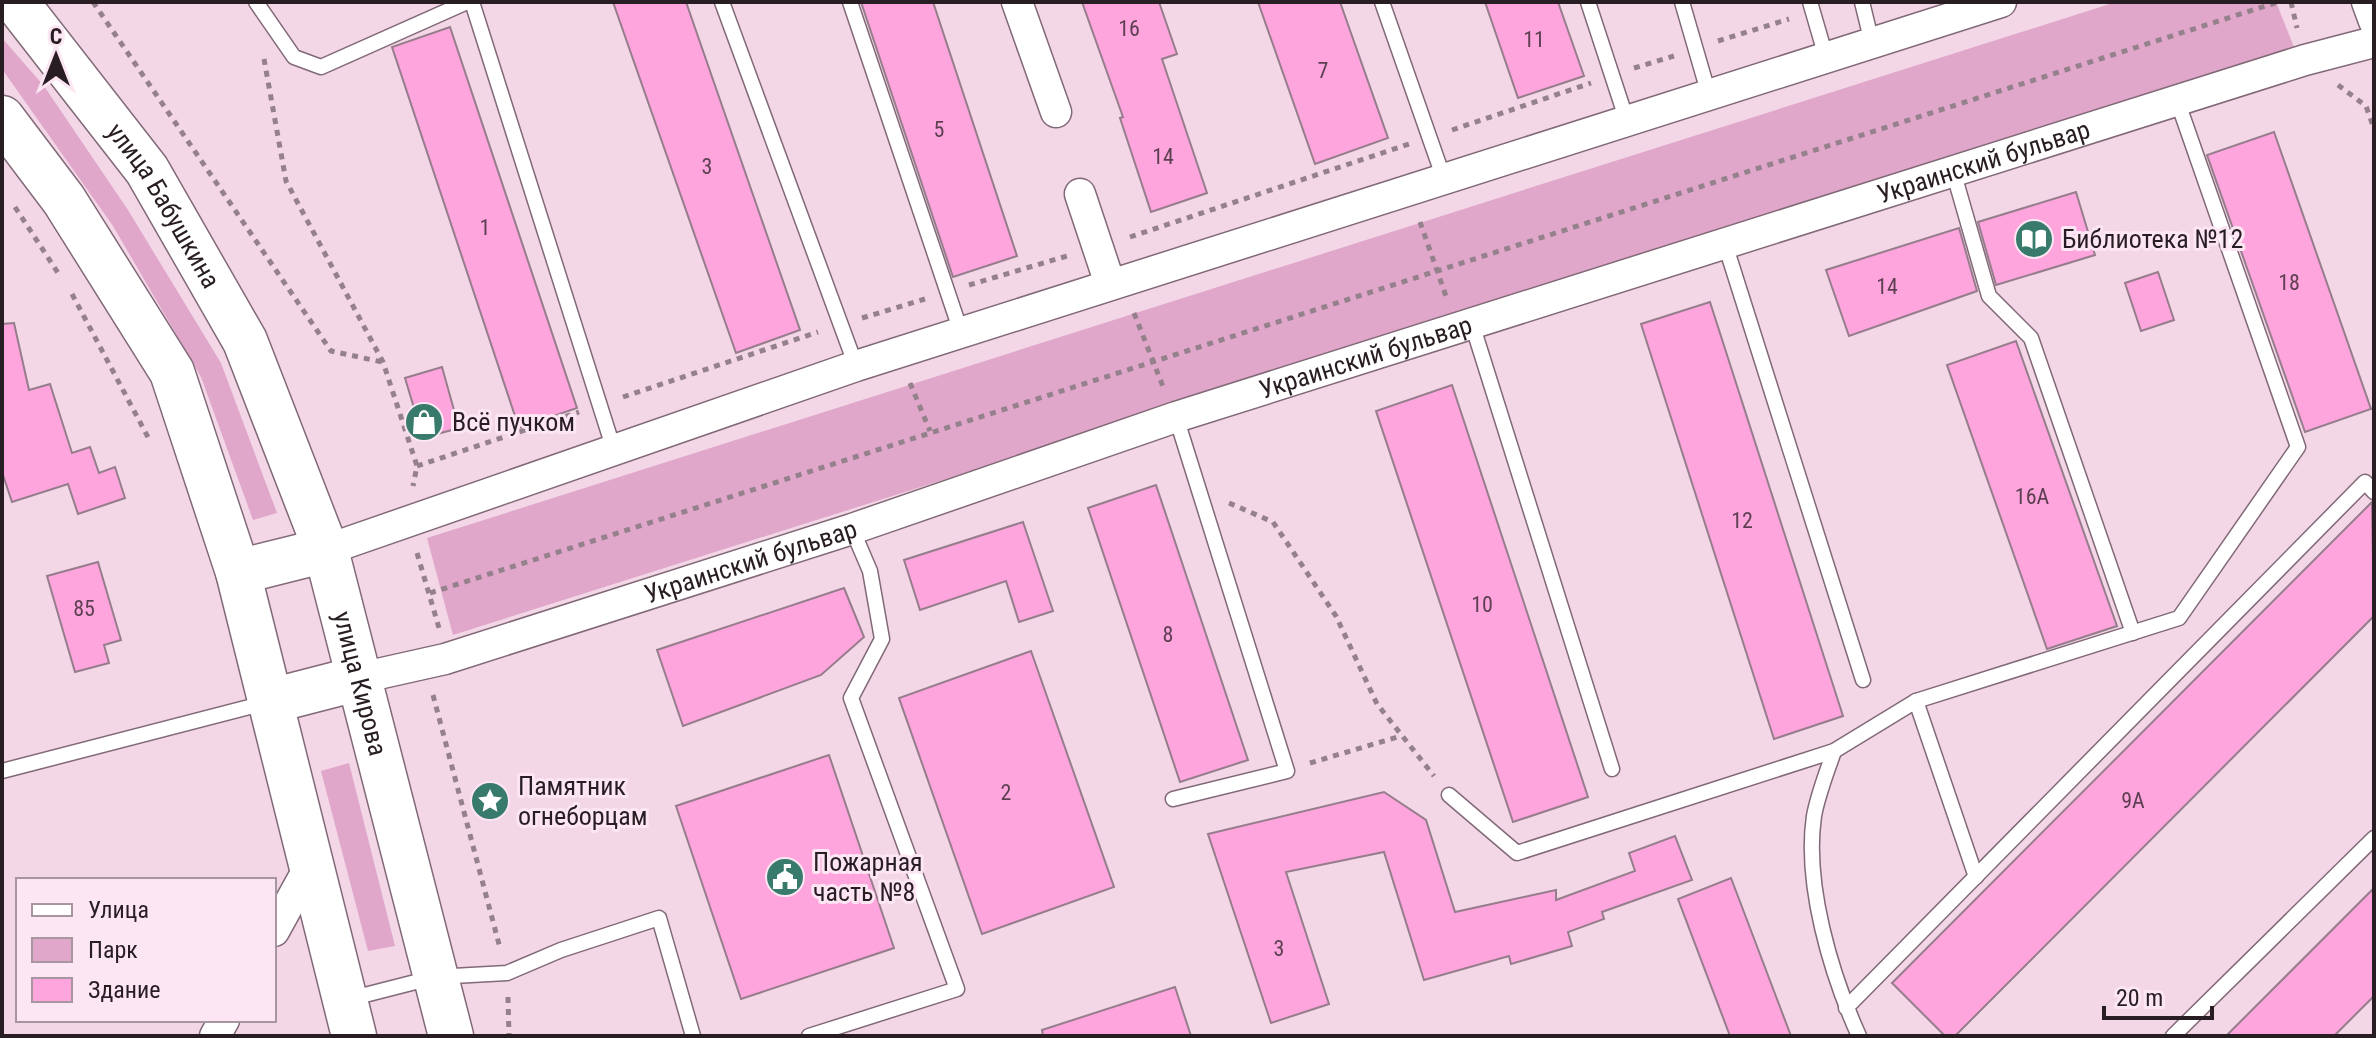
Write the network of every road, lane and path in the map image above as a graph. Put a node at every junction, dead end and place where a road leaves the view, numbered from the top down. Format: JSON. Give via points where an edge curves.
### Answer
{"nodes":[{"id":1,"x":16,"y":2,"type":"edge"},
{"id":2,"x":93,"y":2,"type":"edge"},
{"id":3,"x":256,"y":2,"type":"edge"},
{"id":4,"x":470,"y":2,"type":"edge"},
{"id":5,"x":722,"y":2,"type":"edge"},
{"id":6,"x":850,"y":2,"type":"edge"},
{"id":7,"x":1017,"y":2,"type":"edge"},
{"id":8,"x":1382,"y":2,"type":"edge"},
{"id":9,"x":1588,"y":2,"type":"edge"},
{"id":10,"x":1682,"y":2,"type":"edge"},
{"id":11,"x":1810,"y":2,"type":"edge"},
{"id":12,"x":1862,"y":2,"type":"edge"},
{"id":13,"x":2001,"y":2,"type":"edge"},
{"id":14,"x":2278,"y":2,"type":"edge"},
{"id":15,"x":2367,"y":2,"type":"edge"},
{"id":16,"x":2374,"y":21,"type":"edge"},
{"id":17,"x":2374,"y":42,"type":"edge"},
{"id":18,"x":1872,"y":43,"type":"junction"},
{"id":19,"x":1826,"y":57,"type":"junction"},
{"id":20,"x":1709,"y":95,"type":"junction"},
{"id":21,"x":2177,"y":100,"type":"junction"},
{"id":22,"x":1056,"y":112,"type":"dead end"},
{"id":23,"x":2,"y":118,"type":"edge"},
{"id":24,"x":1627,"y":121,"type":"junction"},
{"id":25,"x":1395,"y":149,"type":"dead end"},
{"id":26,"x":1953,"y":171,"type":"junction"},
{"id":27,"x":1444,"y":179,"type":"junction"},
{"id":28,"x":1409,"y":190,"type":"junction"},
{"id":29,"x":1080,"y":194,"type":"dead end"},
{"id":30,"x":11,"y":200,"type":"dead end"},
{"id":31,"x":1725,"y":244,"type":"junction"},
{"id":32,"x":1437,"y":268,"type":"junction"},
{"id":33,"x":62,"y":278,"type":"dead end"},
{"id":34,"x":1116,"y":283,"type":"junction"},
{"id":35,"x":70,"y":291,"type":"dead end"},
{"id":36,"x":1464,"y":326,"type":"junction"},
{"id":37,"x":961,"y":332,"type":"junction"},
{"id":38,"x":245,"y":341,"type":"joint"},
{"id":39,"x":1152,"y":360,"type":"junction"},
{"id":40,"x":383,"y":362,"type":"dead end"},
{"id":41,"x":856,"y":366,"type":"junction"},
{"id":42,"x":1176,"y":417,"type":"junction"},
{"id":43,"x":151,"y":443,"type":"dead end"},
{"id":44,"x":614,"y":450,"type":"junction"},
{"id":45,"x":1198,"y":489,"type":"junction"},
{"id":46,"x":2374,"y":492,"type":"edge"},
{"id":47,"x":852,"y":529,"type":"junction"},
{"id":48,"x":326,"y":550,"type":"junction"},
{"id":49,"x":238,"y":572,"type":"junction"},
{"id":50,"x":430,"y":593,"type":"dead end"},
{"id":51,"x":2133,"y":633,"type":"junction"},
{"id":52,"x":360,"y":678,"type":"junction"},
{"id":53,"x":1863,"y":680,"type":"dead end"},
{"id":54,"x":271,"y":701,"type":"junction"},
{"id":55,"x":1916,"y":701,"type":"junction"},
{"id":56,"x":1401,"y":736,"type":"junction"},
{"id":57,"x":1834,"y":751,"type":"junction"},
{"id":58,"x":1612,"y":769,"type":"dead end"},
{"id":59,"x":2,"y":771,"type":"edge"},
{"id":60,"x":1287,"y":771,"type":"junction"},
{"id":61,"x":1449,"y":795,"type":"joint"},
{"id":62,"x":1173,"y":799,"type":"dead end"},
{"id":63,"x":2374,"y":838,"type":"edge"},
{"id":64,"x":311,"y":864,"type":"junction"},
{"id":65,"x":1976,"y":877,"type":"junction"},
{"id":66,"x":276,"y":927,"type":"edge"},
{"id":67,"x":435,"y":977,"type":"junction"},
{"id":68,"x":1846,"y":1008,"type":"junction"},
{"id":69,"x":350,"y":1018,"type":"edge"},
{"id":70,"x":451,"y":1036,"type":"edge"},
{"id":71,"x":693,"y":1036,"type":"edge"},
{"id":72,"x":809,"y":1036,"type":"edge"},
{"id":73,"x":1859,"y":1036,"type":"edge"},
{"id":74,"x":2173,"y":1036,"type":"edge"}],
"edges":[{"from":1,"to":38,"type":"main road","name":"улица Бабушкина","via":[[147,170]]},
{"from":2,"to":40,"type":"path","via":[[331,351]]},
{"from":3,"to":4,"type":"lane","via":[[294,57],[321,67]]},
{"from":4,"to":44,"type":"lane"},
{"from":5,"to":41,"type":"lane"},
{"from":6,"to":37,"type":"lane"},
{"from":7,"to":22,"type":"street"},
{"from":8,"to":27,"type":"lane"},
{"from":9,"to":24,"type":"lane"},
{"from":10,"to":20,"type":"lane"},
{"from":11,"to":19,"type":"lane"},
{"from":12,"to":18,"type":"lane"},
{"from":13,"to":18,"type":"street"},
{"from":14,"to":32,"type":"path"},
{"from":15,"to":16,"type":"street"},
{"from":17,"to":21,"type":"street","name":"Украинский бульвар"},
{"from":18,"to":19,"type":"street"},
{"from":19,"to":20,"type":"street"},
{"from":20,"to":24,"type":"street"},
{"from":21,"to":26,"type":"street","name":"Украинский бульвар"},
{"from":21,"to":51,"type":"lane","via":[[2298,447],[2179,618]]},
{"from":23,"to":49,"type":"main road","via":[[64,200],[172,372]]},
{"from":24,"to":27,"type":"street"},
{"from":25,"to":28,"type":"path"},
{"from":26,"to":31,"type":"street","name":"Украинский бульвар"},
{"from":26,"to":51,"type":"lane","via":[[1989,296],[2031,338]]},
{"from":27,"to":28,"type":"street"},
{"from":28,"to":32,"type":"path"},
{"from":28,"to":34,"type":"street"},
{"from":29,"to":34,"type":"street"},
{"from":30,"to":33,"type":"path"},
{"from":31,"to":36,"type":"street","name":"Украинский бульвар"},
{"from":31,"to":53,"type":"lane"},
{"from":32,"to":36,"type":"path"},
{"from":32,"to":39,"type":"path"},
{"from":34,"to":37,"type":"street"},
{"from":34,"to":39,"type":"path"},
{"from":35,"to":43,"type":"path"},
{"from":36,"to":42,"type":"street","name":"Украинский бульвар"},
{"from":36,"to":58,"type":"lane"},
{"from":37,"to":41,"type":"street"},
{"from":38,"to":48,"type":"main road","name":"улица Кирова"},
{"from":39,"to":42,"type":"path"},
{"from":39,"to":50,"type":"path"},
{"from":41,"to":44,"type":"street"},
{"from":42,"to":45,"type":"lane"},
{"from":42,"to":47,"type":"street","name":"Украинский бульвар"},
{"from":44,"to":48,"type":"street"},
{"from":45,"to":56,"type":"path","via":[[1273,522],[1336,616],[1377,704]]},
{"from":45,"to":60,"type":"lane"},
{"from":46,"to":65,"type":"lane","via":[[2365,482]]},
{"from":47,"to":52,"type":"street","name":"Украинский бульвар","via":[[445,659]]},
{"from":47,"to":72,"type":"lane","via":[[870,571],[882,639],[851,698],[957,989]]},
{"from":48,"to":49,"type":"main road"},
{"from":48,"to":52,"type":"main road","name":"улица Кирова"},
{"from":49,"to":54,"type":"main road"},
{"from":51,"to":55,"type":"lane"},
{"from":52,"to":54,"type":"main road"},
{"from":52,"to":67,"type":"main road","name":"улица Кирова"},
{"from":54,"to":59,"type":"lane"},
{"from":54,"to":64,"type":"main road"},
{"from":55,"to":57,"type":"lane"},
{"from":55,"to":65,"type":"lane"},
{"from":56,"to":60,"type":"path"},
{"from":56,"to":61,"type":"path"},
{"from":57,"to":61,"type":"lane","via":[[1517,853]]},
{"from":57,"to":68,"type":"lane","via":[[1814,816],[1813,889]]},
{"from":60,"to":62,"type":"lane"},
{"from":63,"to":74,"type":"lane"},
{"from":64,"to":66,"type":"street"},
{"from":64,"to":69,"type":"main road"},
{"from":65,"to":68,"type":"lane"},
{"from":67,"to":69,"type":"lane"},
{"from":67,"to":70,"type":"main road","name":"улица Кирова"},
{"from":67,"to":71,"type":"lane","via":[[507,973],[659,918]]},
{"from":68,"to":73,"type":"lane"}]}
